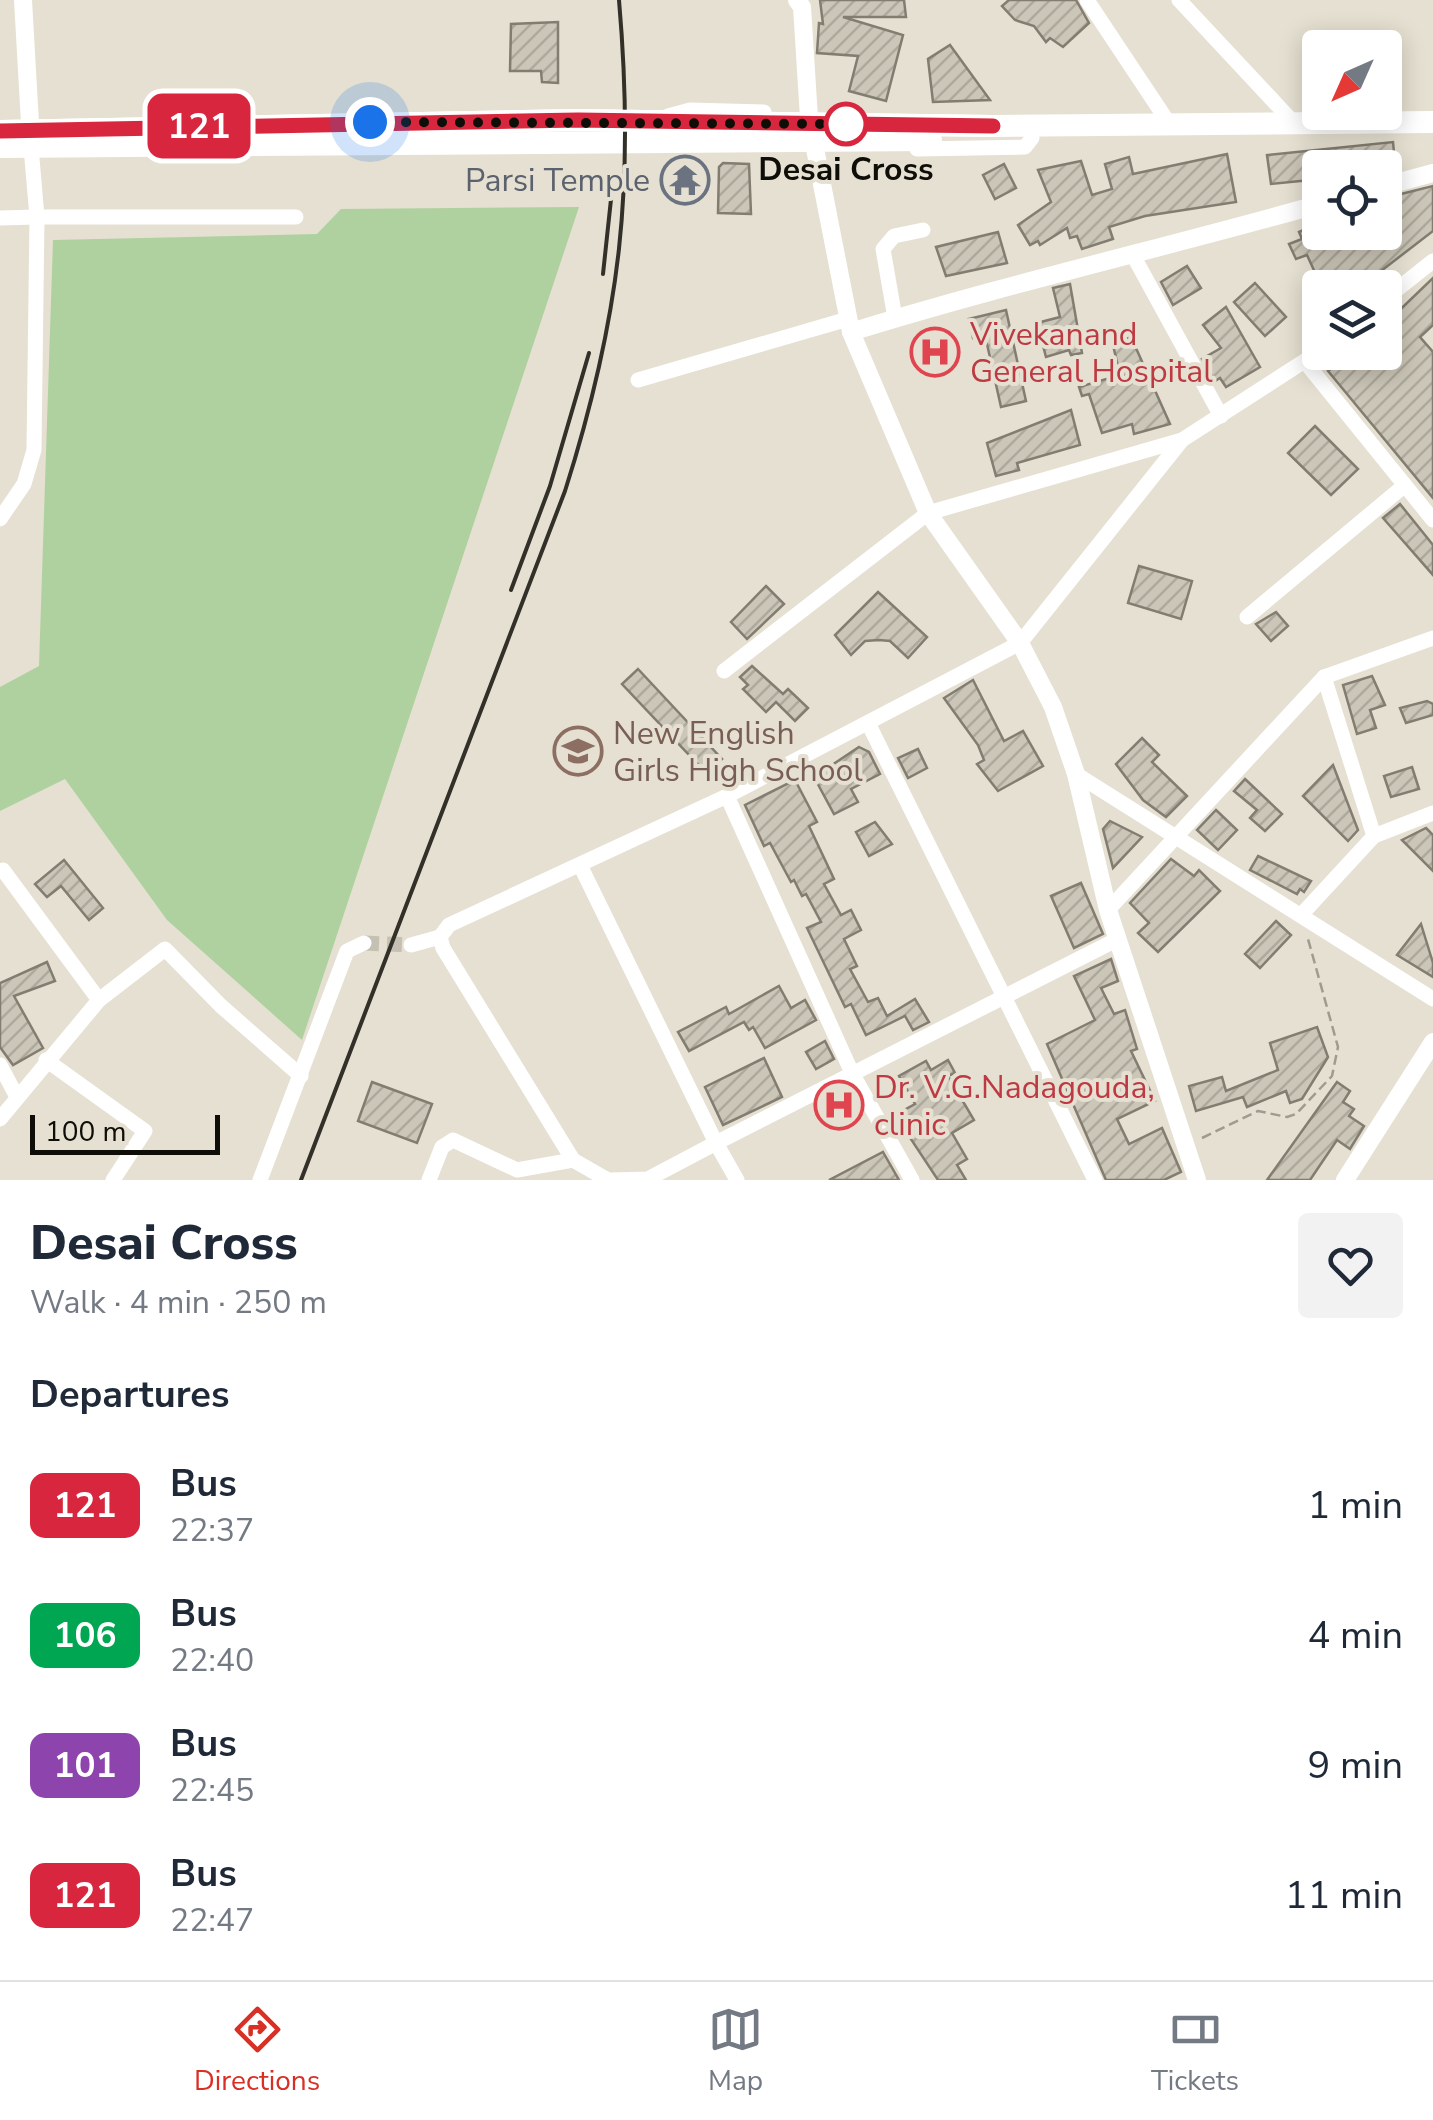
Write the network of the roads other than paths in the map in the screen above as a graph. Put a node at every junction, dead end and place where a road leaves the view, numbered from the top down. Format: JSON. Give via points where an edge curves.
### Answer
{"nodes":[{"id":1,"x":23,"y":0,"type":"edge"},
{"id":2,"x":797,"y":0,"type":"edge"},
{"id":3,"x":1087,"y":0,"type":"edge"},
{"id":4,"x":1179,"y":0,"type":"edge"},
{"id":5,"x":809,"y":113,"type":"junction"},
{"id":6,"x":1168,"y":122,"type":"junction"},
{"id":7,"x":1433,"y":122,"type":"edge"},
{"id":8,"x":1294,"y":123,"type":"junction"},
{"id":9,"x":0,"y":131,"type":"edge"},
{"id":10,"x":1034,"y":131,"type":"junction"},
{"id":11,"x":652,"y":132,"type":"junction"},
{"id":12,"x":1433,"y":136,"type":"edge"},
{"id":13,"x":31,"y":139,"type":"junction"},
{"id":14,"x":813,"y":141,"type":"junction"},
{"id":15,"x":0,"y":147,"type":"edge"},
{"id":16,"x":1433,"y":173,"type":"edge"},
{"id":17,"x":1402,"y":181,"type":"edge"},
{"id":18,"x":1302,"y":209,"type":"edge"},
{"id":19,"x":0,"y":218,"type":"edge"},
{"id":20,"x":37,"y":218,"type":"junction"},
{"id":21,"x":296,"y":218,"type":"dead end"},
{"id":22,"x":923,"y":230,"type":"dead end"},
{"id":23,"x":1134,"y":257,"type":"junction"},
{"id":24,"x":1433,"y":261,"type":"edge"},
{"id":25,"x":1402,"y":286,"type":"edge"},
{"id":26,"x":895,"y":318,"type":"junction"},
{"id":27,"x":849,"y":325,"type":"junction"},
{"id":28,"x":1302,"y":365,"type":"edge"},
{"id":29,"x":1312,"y":370,"type":"edge"},
{"id":30,"x":638,"y":380,"type":"dead end"},
{"id":31,"x":1221,"y":416,"type":"junction"},
{"id":32,"x":1182,"y":440,"type":"junction"},
{"id":33,"x":1405,"y":486,"type":"junction"},
{"id":34,"x":928,"y":512,"type":"junction"},
{"id":35,"x":0,"y":519,"type":"edge"},
{"id":36,"x":1433,"y":520,"type":"edge"},
{"id":37,"x":1248,"y":618,"type":"dead end"},
{"id":38,"x":1433,"y":638,"type":"edge"},
{"id":39,"x":1020,"y":643,"type":"junction"},
{"id":40,"x":724,"y":671,"type":"dead end"},
{"id":41,"x":1324,"y":678,"type":"junction"},
{"id":42,"x":869,"y":725,"type":"junction"},
{"id":43,"x":1076,"y":774,"type":"junction"},
{"id":44,"x":727,"y":796,"type":"junction"},
{"id":45,"x":1433,"y":812,"type":"edge"},
{"id":46,"x":1175,"y":835,"type":"junction"},
{"id":47,"x":1374,"y":836,"type":"junction"},
{"id":48,"x":580,"y":865,"type":"junction"},
{"id":49,"x":3,"y":870,"type":"dead end"},
{"id":50,"x":1108,"y":910,"type":"junction"},
{"id":51,"x":1302,"y":914,"type":"junction"},
{"id":52,"x":440,"y":937,"type":"junction"},
{"id":53,"x":1118,"y":938,"type":"junction"},
{"id":54,"x":364,"y":943,"type":"dead end"},
{"id":55,"x":411,"y":945,"type":"tunnel mouth"},
{"id":56,"x":1005,"y":996,"type":"junction"},
{"id":57,"x":99,"y":1000,"type":"junction"},
{"id":58,"x":1433,"y":1000,"type":"edge"},
{"id":59,"x":1433,"y":1042,"type":"edge"},
{"id":60,"x":46,"y":1060,"type":"junction"},
{"id":61,"x":0,"y":1065,"type":"edge"},
{"id":62,"x":852,"y":1073,"type":"junction"},
{"id":63,"x":302,"y":1076,"type":"junction"},
{"id":64,"x":18,"y":1097,"type":"junction"},
{"id":65,"x":0,"y":1119,"type":"edge"},
{"id":66,"x":716,"y":1142,"type":"junction"},
{"id":67,"x":573,"y":1160,"type":"junction"},
{"id":68,"x":514,"y":1175,"type":"edge"},
{"id":69,"x":648,"y":1179,"type":"edge"},
{"id":70,"x":1194,"y":1179,"type":"edge"},
{"id":71,"x":113,"y":1180,"type":"edge"},
{"id":72,"x":260,"y":1180,"type":"edge"},
{"id":73,"x":429,"y":1180,"type":"edge"},
{"id":74,"x":610,"y":1180,"type":"edge"},
{"id":75,"x":737,"y":1180,"type":"edge"},
{"id":76,"x":912,"y":1180,"type":"edge"},
{"id":77,"x":1095,"y":1180,"type":"edge"},
{"id":78,"x":1346,"y":1180,"type":"edge"}],
"edges":[{"from":1,"to":13,"type":"street"},
{"from":2,"to":5,"type":"street"},
{"from":3,"to":6,"type":"street"},
{"from":4,"to":8,"type":"street"},
{"from":5,"to":10,"type":"street","via":[[1024,116]]},
{"from":5,"to":11,"type":"street","via":[[690,110]]},
{"from":5,"to":14,"type":"street"},
{"from":6,"to":8,"type":"main road"},
{"from":6,"to":10,"type":"main road"},
{"from":7,"to":8,"type":"main road"},
{"from":9,"to":13,"type":"main road"},
{"from":10,"to":11,"type":"main road"},
{"from":10,"to":12,"type":"main road"},
{"from":10,"to":14,"type":"street","via":[[1025,147],[1010,150]]},
{"from":11,"to":13,"type":"main road"},
{"from":11,"to":14,"type":"street","via":[[669,151]]},
{"from":13,"to":15,"type":"main road"},
{"from":13,"to":20,"type":"street"},
{"from":14,"to":27,"type":"street"},
{"from":16,"to":17,"type":"street"},
{"from":18,"to":23,"type":"street"},
{"from":19,"to":20,"type":"street"},
{"from":20,"to":21,"type":"street"},
{"from":20,"to":35,"type":"street","via":[[34,450],[24,484]]},
{"from":22,"to":26,"type":"street","via":[[894,236],[883,249]]},
{"from":23,"to":26,"type":"street"},
{"from":23,"to":31,"type":"street"},
{"from":24,"to":25,"type":"street"},
{"from":26,"to":27,"type":"street"},
{"from":27,"to":30,"type":"street"},
{"from":27,"to":34,"type":"street"},
{"from":28,"to":31,"type":"street"},
{"from":29,"to":33,"type":"street"},
{"from":31,"to":32,"type":"street"},
{"from":32,"to":34,"type":"street"},
{"from":32,"to":39,"type":"street"},
{"from":33,"to":36,"type":"street"},
{"from":33,"to":37,"type":"street"},
{"from":34,"to":39,"type":"street"},
{"from":34,"to":40,"type":"street"},
{"from":38,"to":41,"type":"street"},
{"from":39,"to":42,"type":"street"},
{"from":39,"to":43,"type":"street","via":[[1053,707]]},
{"from":41,"to":46,"type":"street"},
{"from":41,"to":47,"type":"street"},
{"from":42,"to":44,"type":"street"},
{"from":42,"to":56,"type":"street"},
{"from":43,"to":46,"type":"street"},
{"from":43,"to":50,"type":"street"},
{"from":44,"to":48,"type":"street"},
{"from":44,"to":62,"type":"street"},
{"from":45,"to":47,"type":"street"},
{"from":46,"to":50,"type":"street"},
{"from":46,"to":51,"type":"street"},
{"from":47,"to":51,"type":"street"},
{"from":48,"to":52,"type":"street","via":[[449,925]]},
{"from":48,"to":66,"type":"street"},
{"from":49,"to":57,"type":"street"},
{"from":50,"to":53,"type":"street"},
{"from":51,"to":58,"type":"street"},
{"from":52,"to":55,"type":"street"},
{"from":52,"to":67,"type":"street"},
{"from":53,"to":56,"type":"street"},
{"from":53,"to":70,"type":"street"},
{"from":54,"to":63,"type":"street","via":[[347,951]]},
{"from":56,"to":62,"type":"street"},
{"from":56,"to":77,"type":"street"},
{"from":57,"to":60,"type":"street"},
{"from":57,"to":63,"type":"street","via":[[164,949]]},
{"from":59,"to":78,"type":"street"},
{"from":60,"to":64,"type":"street"},
{"from":60,"to":71,"type":"street","via":[[145,1131]]},
{"from":61,"to":64,"type":"street"},
{"from":62,"to":66,"type":"street"},
{"from":62,"to":76,"type":"street"},
{"from":63,"to":72,"type":"street"},
{"from":64,"to":65,"type":"street"},
{"from":66,"to":69,"type":"street"},
{"from":66,"to":75,"type":"street"},
{"from":67,"to":68,"type":"street"},
{"from":67,"to":74,"type":"street"},
{"from":68,"to":73,"type":"street","via":[[453,1140],[442,1146]]},
{"from":69,"to":74,"type":"street"}]}
